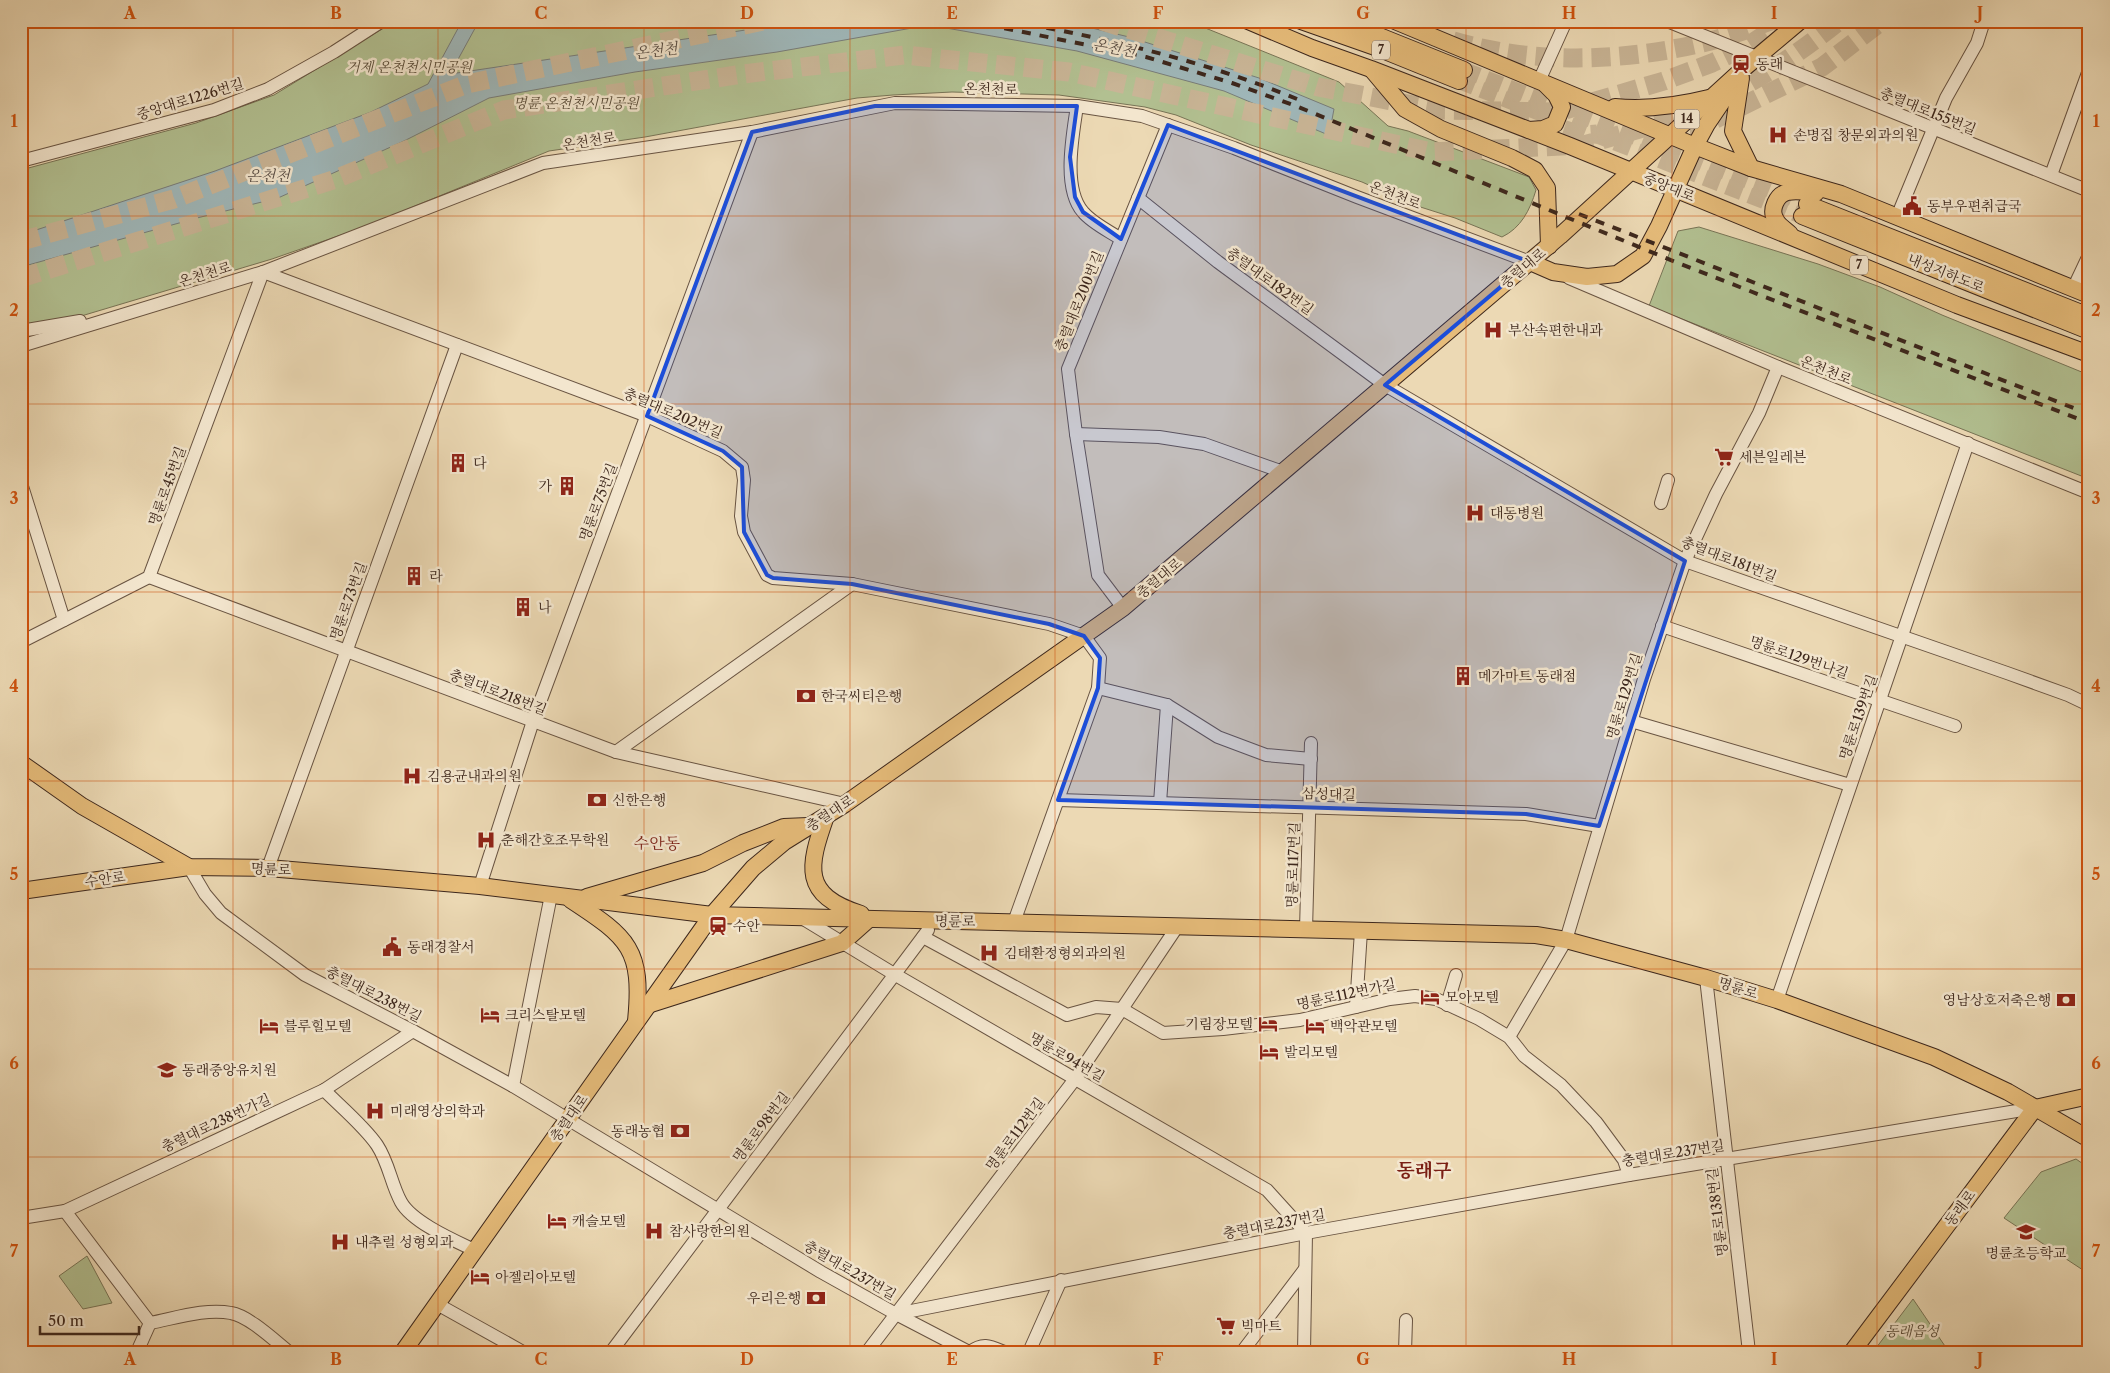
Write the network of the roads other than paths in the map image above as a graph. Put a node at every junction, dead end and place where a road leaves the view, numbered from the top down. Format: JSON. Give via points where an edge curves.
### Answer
{"nodes":[{"id":1,"x":382,"y":21,"type":"edge"},
{"id":2,"x":1248,"y":21,"type":"edge"},
{"id":3,"x":1301,"y":21,"type":"edge"},
{"id":4,"x":1342,"y":21,"type":"edge"},
{"id":5,"x":1395,"y":21,"type":"edge"},
{"id":6,"x":1566,"y":21,"type":"edge"},
{"id":7,"x":1667,"y":21,"type":"edge"},
{"id":8,"x":1800,"y":21,"type":"edge"},
{"id":9,"x":1984,"y":21,"type":"edge"},
{"id":10,"x":1757,"y":57,"type":"junction"},
{"id":11,"x":1371,"y":69,"type":"junction"},
{"id":12,"x":1744,"y":69,"type":"junction"},
{"id":13,"x":2089,"y":70,"type":"edge"},
{"id":14,"x":1542,"y":82,"type":"junction"},
{"id":15,"x":1714,"y":97,"type":"junction"},
{"id":16,"x":1077,"y":106,"type":"junction"},
{"id":17,"x":1598,"y":106,"type":"junction"},
{"id":18,"x":1168,"y":125,"type":"junction"},
{"id":19,"x":1933,"y":129,"type":"junction"},
{"id":20,"x":1527,"y":130,"type":"junction"},
{"id":21,"x":752,"y":132,"type":"junction"},
{"id":22,"x":1670,"y":135,"type":"junction"},
{"id":23,"x":1695,"y":146,"type":"junction"},
{"id":24,"x":21,"y":161,"type":"edge"},
{"id":25,"x":1751,"y":168,"type":"junction"},
{"id":26,"x":1632,"y":171,"type":"junction"},
{"id":27,"x":2051,"y":175,"type":"junction"},
{"id":28,"x":1675,"y":189,"type":"junction"},
{"id":29,"x":2089,"y":191,"type":"edge"},
{"id":30,"x":1841,"y":194,"type":"junction"},
{"id":31,"x":1138,"y":198,"type":"junction"},
{"id":32,"x":1805,"y":210,"type":"tunnel mouth"},
{"id":33,"x":1897,"y":217,"type":"junction"},
{"id":34,"x":1121,"y":239,"type":"junction"},
{"id":35,"x":1798,"y":240,"type":"junction"},
{"id":36,"x":1541,"y":252,"type":"junction"},
{"id":37,"x":2089,"y":255,"type":"edge"},
{"id":38,"x":263,"y":272,"type":"junction"},
{"id":39,"x":1553,"y":272,"type":"junction"},
{"id":40,"x":2073,"y":288,"type":"junction"},
{"id":41,"x":2089,"y":295,"type":"edge"},
{"id":42,"x":127,"y":314,"type":"junction"},
{"id":43,"x":2087,"y":325,"type":"edge"},
{"id":44,"x":21,"y":331,"type":"edge"},
{"id":45,"x":457,"y":344,"type":"junction"},
{"id":46,"x":21,"y":346,"type":"edge"},
{"id":47,"x":2089,"y":354,"type":"edge"},
{"id":48,"x":1778,"y":367,"type":"junction"},
{"id":49,"x":1386,"y":385,"type":"junction"},
{"id":50,"x":647,"y":416,"type":"junction"},
{"id":51,"x":1076,"y":434,"type":"junction"},
{"id":52,"x":1968,"y":443,"type":"junction"},
{"id":53,"x":1283,"y":472,"type":"junction"},
{"id":54,"x":1668,"y":480,"type":"dead end"},
{"id":55,"x":21,"y":483,"type":"edge"},
{"id":56,"x":2089,"y":492,"type":"edge"},
{"id":57,"x":1661,"y":503,"type":"dead end"},
{"id":58,"x":1685,"y":561,"type":"junction"},
{"id":59,"x":149,"y":577,"type":"junction"},
{"id":60,"x":852,"y":584,"type":"junction"},
{"id":61,"x":1123,"y":608,"type":"junction"},
{"id":62,"x":64,"y":620,"type":"junction"},
{"id":63,"x":1662,"y":626,"type":"junction"},
{"id":64,"x":1084,"y":636,"type":"junction"},
{"id":65,"x":1901,"y":637,"type":"junction"},
{"id":66,"x":21,"y":642,"type":"edge"},
{"id":67,"x":346,"y":651,"type":"junction"},
{"id":68,"x":1098,"y":688,"type":"junction"},
{"id":69,"x":1880,"y":699,"type":"junction"},
{"id":70,"x":1167,"y":705,"type":"junction"},
{"id":71,"x":2089,"y":705,"type":"edge"},
{"id":72,"x":1631,"y":720,"type":"junction"},
{"id":73,"x":532,"y":721,"type":"junction"},
{"id":74,"x":1955,"y":726,"type":"dead end"},
{"id":75,"x":1311,"y":743,"type":"dead end"},
{"id":76,"x":616,"y":752,"type":"junction"},
{"id":77,"x":1312,"y":759,"type":"junction"},
{"id":78,"x":21,"y":763,"type":"edge"},
{"id":79,"x":1850,"y":785,"type":"junction"},
{"id":80,"x":1058,"y":800,"type":"junction"},
{"id":81,"x":1160,"y":803,"type":"junction"},
{"id":82,"x":845,"y":804,"type":"junction"},
{"id":83,"x":1310,"y":808,"type":"junction"},
{"id":84,"x":826,"y":816,"type":"junction"},
{"id":85,"x":810,"y":826,"type":"junction"},
{"id":86,"x":1599,"y":826,"type":"junction"},
{"id":87,"x":189,"y":867,"type":"junction"},
{"id":88,"x":268,"y":868,"type":"junction"},
{"id":89,"x":480,"y":886,"type":"junction"},
{"id":90,"x":21,"y":891,"type":"edge"},
{"id":91,"x":551,"y":895,"type":"junction"},
{"id":92,"x":574,"y":898,"type":"junction"},
{"id":93,"x":712,"y":915,"type":"junction"},
{"id":94,"x":802,"y":918,"type":"junction"},
{"id":95,"x":875,"y":919,"type":"junction"},
{"id":96,"x":934,"y":921,"type":"junction"},
{"id":97,"x":1014,"y":922,"type":"junction"},
{"id":98,"x":1177,"y":926,"type":"junction"},
{"id":99,"x":1306,"y":930,"type":"junction"},
{"id":100,"x":1361,"y":931,"type":"junction"},
{"id":101,"x":923,"y":936,"type":"junction"},
{"id":102,"x":1566,"y":940,"type":"junction"},
{"id":103,"x":842,"y":943,"type":"junction"},
{"id":104,"x":894,"y":974,"type":"junction"},
{"id":105,"x":1456,"y":975,"type":"dead end"},
{"id":106,"x":1706,"y":978,"type":"junction"},
{"id":107,"x":1777,"y":1000,"type":"junction"},
{"id":108,"x":648,"y":1005,"type":"junction"},
{"id":109,"x":1447,"y":1005,"type":"junction"},
{"id":110,"x":1356,"y":1007,"type":"junction"},
{"id":111,"x":1122,"y":1010,"type":"junction"},
{"id":112,"x":636,"y":1022,"type":"junction"},
{"id":113,"x":413,"y":1031,"type":"junction"},
{"id":114,"x":1509,"y":1037,"type":"junction"},
{"id":115,"x":1076,"y":1079,"type":"junction"},
{"id":116,"x":512,"y":1086,"type":"junction"},
{"id":117,"x":324,"y":1090,"type":"junction"},
{"id":118,"x":2089,"y":1096,"type":"edge"},
{"id":119,"x":2035,"y":1108,"type":"junction"},
{"id":120,"x":568,"y":1119,"type":"junction"},
{"id":121,"x":2089,"y":1140,"type":"edge"},
{"id":122,"x":1726,"y":1159,"type":"junction"},
{"id":123,"x":1629,"y":1175,"type":"junction"},
{"id":124,"x":718,"y":1209,"type":"junction"},
{"id":125,"x":65,"y":1210,"type":"junction"},
{"id":126,"x":21,"y":1218,"type":"edge"},
{"id":127,"x":1306,"y":1233,"type":"junction"},
{"id":128,"x":474,"y":1250,"type":"junction"},
{"id":129,"x":1305,"y":1269,"type":"junction"},
{"id":130,"x":1061,"y":1280,"type":"junction"},
{"id":131,"x":437,"y":1304,"type":"junction"},
{"id":132,"x":896,"y":1314,"type":"junction"},
{"id":133,"x":1406,"y":1320,"type":"dead end"},
{"id":134,"x":150,"y":1323,"type":"junction"},
{"id":135,"x":137,"y":1352,"type":"edge"},
{"id":136,"x":289,"y":1352,"type":"edge"},
{"id":137,"x":403,"y":1352,"type":"edge"},
{"id":138,"x":523,"y":1352,"type":"edge"},
{"id":139,"x":612,"y":1352,"type":"edge"},
{"id":140,"x":867,"y":1352,"type":"edge"},
{"id":141,"x":969,"y":1352,"type":"edge"},
{"id":142,"x":1004,"y":1352,"type":"edge"},
{"id":143,"x":1030,"y":1352,"type":"edge"},
{"id":144,"x":1242,"y":1352,"type":"edge"},
{"id":145,"x":1304,"y":1352,"type":"edge"},
{"id":146,"x":1405,"y":1352,"type":"edge"},
{"id":147,"x":1749,"y":1352,"type":"edge"},
{"id":148,"x":1852,"y":1352,"type":"edge"}],
"edges":[{"from":1,"to":24,"type":"street","name":"중앙대로1226번길","via":[[334,52],[259,93],[214,110]]},
{"from":2,"to":11,"type":"main road","name":"중앙대로"},
{"from":3,"to":4,"type":"main road","number":"7","via":[[1461,75]]},
{"from":5,"to":14,"type":"main road"},
{"from":6,"to":14,"type":"street"},
{"from":7,"to":10,"type":"street"},
{"from":8,"to":10,"type":"main road","name":"충렬대로","number":"14"},
{"from":9,"to":19,"type":"street","via":[[1977,43],[1946,98]]},
{"from":10,"to":12,"type":"main road","name":"충렬대로","number":"14"},
{"from":10,"to":19,"type":"street","name":"충렬대로155번길"},
{"from":11,"to":20,"type":"main road","name":"중앙대로"},
{"from":11,"to":36,"type":"main road","via":[[1405,109],[1535,170],[1547,188]]},
{"from":12,"to":15,"type":"main road","name":"충렬대로","number":"14"},
{"from":12,"to":23,"type":"main road"},
{"from":12,"to":25,"type":"main road","via":[[1733,131]]},
{"from":13,"to":27,"type":"street"},
{"from":14,"to":17,"type":"main road"},
{"from":14,"to":20,"type":"main road","via":[[1556,95],[1562,107],[1555,124]]},
{"from":15,"to":17,"type":"main road","via":[[1671,107]]},
{"from":15,"to":22,"type":"main road","name":"충렬대로","number":"14"},
{"from":16,"to":18,"type":"street","name":"온천천로","via":[[1142,116]]},
{"from":16,"to":21,"type":"street","name":"온천천로","via":[[895,103]]},
{"from":16,"to":34,"type":"street","via":[[1070,157],[1075,197],[1083,212]]},
{"from":17,"to":22,"type":"main road"},
{"from":18,"to":31,"type":"street","name":"충렬대로200번길"},
{"from":18,"to":36,"type":"street","name":"온천천로","via":[[1357,197]]},
{"from":19,"to":27,"type":"street","name":"충렬대로155번길"},
{"from":19,"to":33,"type":"street"},
{"from":20,"to":26,"type":"main road","name":"중앙대로"},
{"from":21,"to":38,"type":"street","name":"온천천로","via":[[543,163]]},
{"from":21,"to":50,"type":"street","name":"명륜로75번길"},
{"from":22,"to":23,"type":"main road"},
{"from":22,"to":26,"type":"main road","name":"충렬대로","number":"14"},
{"from":23,"to":25,"type":"main road"},
{"from":23,"to":28,"type":"main road"},
{"from":25,"to":30,"type":"main road"},
{"from":26,"to":28,"type":"main road","name":"중앙대로","number":"7"},
{"from":26,"to":36,"type":"main road","name":"충렬대로"},
{"from":27,"to":29,"type":"street","name":"충렬대로155번길"},
{"from":28,"to":35,"type":"main road","name":"중앙대로","number":"7"},
{"from":28,"to":39,"type":"main road","via":[[1643,256],[1616,274],[1592,277]]},
{"from":30,"to":33,"type":"main road"},
{"from":30,"to":35,"type":"main road","via":[[1788,192],[1779,197],[1773,212],[1776,220]]},
{"from":31,"to":34,"type":"street","name":"충렬대로200번길"},
{"from":31,"to":49,"type":"street","name":"충렬대로182번길","via":[[1218,262]]},
{"from":32,"to":43,"type":"main road","name":"내성지하도로","number":"7"},
{"from":33,"to":40,"type":"main road"},
{"from":34,"to":51,"type":"street","name":"충렬대로200번길","via":[[1068,369]]},
{"from":35,"to":47,"type":"main road","name":"중앙대로","number":"7","via":[[1957,305]]},
{"from":36,"to":39,"type":"main road"},
{"from":36,"to":49,"type":"main road","name":"충렬대로"},
{"from":37,"to":40,"type":"street"},
{"from":38,"to":42,"type":"street","name":"온천천로"},
{"from":38,"to":45,"type":"street","name":"충렬대로202번길"},
{"from":38,"to":59,"type":"street","name":"명륜로45번길"},
{"from":39,"to":48,"type":"street","name":"온천천로"},
{"from":40,"to":41,"type":"main road"},
{"from":42,"to":44,"type":"street","name":"온천천로"},
{"from":42,"to":46,"type":"street","name":"온천천로"},
{"from":45,"to":50,"type":"street","name":"충렬대로202번길"},
{"from":45,"to":67,"type":"street","name":"명륜로73번길"},
{"from":48,"to":52,"type":"street","name":"온천천로"},
{"from":48,"to":58,"type":"street","name":"명륜로129번길"},
{"from":49,"to":53,"type":"main road","name":"충렬대로"},
{"from":49,"to":58,"type":"street","name":"충렬대로181번길"},
{"from":50,"to":60,"type":"street","name":"충렬대로202번길","via":[[723,451],[742,467],[742,524],[767,575]]},
{"from":50,"to":73,"type":"street","name":"명륜로75번길"},
{"from":51,"to":53,"type":"street","via":[[1159,437],[1204,444]]},
{"from":51,"to":61,"type":"street","name":"충렬대로200번길","via":[[1098,575]]},
{"from":52,"to":56,"type":"street","name":"온천천로"},
{"from":52,"to":65,"type":"street","name":"명륜로139번길"},
{"from":53,"to":61,"type":"main road","name":"충렬대로"},
{"from":54,"to":57,"type":"street"},
{"from":55,"to":62,"type":"street"},
{"from":58,"to":63,"type":"street","name":"명륜로129번길"},
{"from":58,"to":65,"type":"street","name":"충렬대로181번길"},
{"from":59,"to":62,"type":"street"},
{"from":59,"to":67,"type":"street","name":"충렬대로218번길"},
{"from":60,"to":64,"type":"street","name":"충렬대로202번길","via":[[1049,624]]},
{"from":60,"to":76,"type":"street"},
{"from":61,"to":64,"type":"main road","name":"충렬대로"},
{"from":62,"to":66,"type":"street"},
{"from":63,"to":69,"type":"street","name":"명륜로129번나길"},
{"from":63,"to":72,"type":"street","name":"명륜로129번길"},
{"from":64,"to":68,"type":"street","via":[[1100,658]]},
{"from":64,"to":82,"type":"main road","name":"충렬대로"},
{"from":65,"to":69,"type":"street","name":"명륜로139번길"},
{"from":65,"to":71,"type":"street","name":"충렬대로181번길"},
{"from":67,"to":73,"type":"street","name":"충렬대로218번길"},
{"from":67,"to":88,"type":"street","name":"명륜로73번길"},
{"from":68,"to":70,"type":"street"},
{"from":68,"to":80,"type":"street"},
{"from":69,"to":74,"type":"street","name":"명륜로129번나길"},
{"from":69,"to":79,"type":"street","name":"명륜로139번길"},
{"from":70,"to":77,"type":"street","via":[[1218,738],[1266,755]]},
{"from":70,"to":81,"type":"street"},
{"from":72,"to":79,"type":"street"},
{"from":72,"to":86,"type":"street","name":"명륜로129번길"},
{"from":73,"to":76,"type":"street","name":"충렬대로218번길"},
{"from":73,"to":89,"type":"street","name":"명륜로75번길"},
{"from":75,"to":77,"type":"street","name":"명륜로117번길"},
{"from":76,"to":82,"type":"street","name":"충렬대로218번길"},
{"from":77,"to":83,"type":"street","name":"명륜로117번길"},
{"from":78,"to":87,"type":"main road","name":"명륜로","via":[[82,806]]},
{"from":79,"to":107,"type":"street","name":"명륜로139번길"},
{"from":80,"to":81,"type":"street","name":"삼성대길"},
{"from":80,"to":97,"type":"street"},
{"from":81,"to":83,"type":"street","name":"삼성대길"},
{"from":82,"to":84,"type":"main road","name":"충렬대로"},
{"from":83,"to":86,"type":"street","name":"삼성대길","via":[[1526,814]]},
{"from":83,"to":99,"type":"street","name":"명륜로117번길"},
{"from":84,"to":85,"type":"main road","name":"충렬대로"},
{"from":84,"to":95,"type":"main road","via":[[814,854],[818,887],[836,905]]},
{"from":85,"to":92,"type":"main road","via":[[784,827],[703,863]]},
{"from":85,"to":93,"type":"main road","name":"충렬대로","via":[[784,842],[753,868]]},
{"from":86,"to":102,"type":"street","name":"명륜로129번길"},
{"from":87,"to":88,"type":"main road","name":"명륜로"},
{"from":87,"to":90,"type":"main road","name":"수안로"},
{"from":87,"to":113,"type":"street","name":"충렬대로238번길","via":[[221,913],[249,934],[305,975]]},
{"from":88,"to":89,"type":"main road","name":"명륜로"},
{"from":89,"to":91,"type":"main road","name":"명륜로"},
{"from":91,"to":92,"type":"main road","name":"명륜로"},
{"from":91,"to":116,"type":"street"},
{"from":92,"to":93,"type":"main road","name":"명륜로"},
{"from":92,"to":112,"type":"main road","via":[[626,943],[639,984]]},
{"from":93,"to":94,"type":"main road","name":"명륜로"},
{"from":93,"to":108,"type":"main road","name":"충렬대로"},
{"from":94,"to":95,"type":"main road","name":"명륜로"},
{"from":94,"to":103,"type":"street","name":"명륜로94번길"},
{"from":95,"to":96,"type":"main road","name":"명륜로"},
{"from":95,"to":103,"type":"main road"},
{"from":96,"to":97,"type":"main road","name":"명륜로"},
{"from":96,"to":101,"type":"street","name":"명륜로98번길"},
{"from":97,"to":98,"type":"main road","name":"명륜로"},
{"from":98,"to":99,"type":"main road","name":"명륜로"},
{"from":98,"to":111,"type":"street","name":"명륜로112번길"},
{"from":99,"to":100,"type":"main road","name":"명륜로"},
{"from":100,"to":102,"type":"main road","name":"명륜로","via":[[1536,935]]},
{"from":100,"to":110,"type":"street"},
{"from":101,"to":104,"type":"street","name":"명륜로98번길"},
{"from":101,"to":111,"type":"street","via":[[1067,1015],[1096,1007]]},
{"from":102,"to":106,"type":"main road","name":"명륜로"},
{"from":102,"to":114,"type":"street","name":"명륜로129번길"},
{"from":103,"to":104,"type":"street","name":"명륜로94번길"},
{"from":103,"to":108,"type":"main road"},
{"from":104,"to":115,"type":"street","name":"명륜로94번길"},
{"from":104,"to":124,"type":"street","name":"명륜로98번길"},
{"from":105,"to":109,"type":"street"},
{"from":106,"to":107,"type":"main road","name":"명륜로"},
{"from":106,"to":122,"type":"street","name":"명륜로138번길"},
{"from":107,"to":119,"type":"main road","name":"명륜로","via":[[1951,1064]]},
{"from":108,"to":112,"type":"main road","name":"충렬대로"},
{"from":109,"to":110,"type":"street","name":"명륜로112번가길","via":[[1436,999],[1415,996]]},
{"from":109,"to":114,"type":"street","name":"명륜로112번가길"},
{"from":110,"to":111,"type":"street","name":"명륜로112번가길","via":[[1300,1020],[1163,1033]]},
{"from":111,"to":115,"type":"street","name":"명륜로112번길"},
{"from":112,"to":120,"type":"main road","name":"충렬대로"},
{"from":113,"to":116,"type":"street","name":"충렬대로238번길"},
{"from":113,"to":117,"type":"street","name":"충렬대로238번가길"},
{"from":114,"to":123,"type":"street","name":"명륜로112번가길","via":[[1524,1056],[1561,1085],[1596,1122],[1624,1160]]},
{"from":115,"to":127,"type":"street","name":"명륜로94번길","via":[[1266,1190]]},
{"from":115,"to":132,"type":"street","name":"명륜로112번길"},
{"from":116,"to":120,"type":"street","name":"충렬대로238번길"},
{"from":117,"to":125,"type":"street","name":"충렬대로238번가길"},
{"from":117,"to":128,"type":"street","via":[[376,1144],[402,1203],[428,1226]]},
{"from":118,"to":119,"type":"main road"},
{"from":119,"to":121,"type":"main road","name":"명륜로"},
{"from":119,"to":122,"type":"street","name":"충렬대로237번길"},
{"from":119,"to":148,"type":"main road","name":"동래로"},
{"from":120,"to":124,"type":"street","name":"충렬대로237번길"},
{"from":120,"to":128,"type":"main road","name":"충렬대로"},
{"from":122,"to":123,"type":"street","name":"충렬대로237번길"},
{"from":122,"to":147,"type":"street","name":"명륜로138번길"},
{"from":123,"to":127,"type":"street","name":"충렬대로237번길"},
{"from":124,"to":132,"type":"street","name":"충렬대로237번길"},
{"from":124,"to":139,"type":"street","name":"명륜로98번길"},
{"from":125,"to":126,"type":"street","name":"충렬대로238번가길"},
{"from":125,"to":134,"type":"street"},
{"from":127,"to":129,"type":"street"},
{"from":127,"to":130,"type":"street","name":"충렬대로237번길"},
{"from":128,"to":131,"type":"main road","name":"충렬대로"},
{"from":129,"to":144,"type":"street"},
{"from":129,"to":145,"type":"street"},
{"from":130,"to":132,"type":"street","name":"충렬대로237번길"},
{"from":130,"to":143,"type":"street"},
{"from":131,"to":137,"type":"main road","name":"충렬대로"},
{"from":131,"to":138,"type":"street"},
{"from":132,"to":140,"type":"street","name":"명륜로112번길"},
{"from":132,"to":141,"type":"street"},
{"from":133,"to":146,"type":"street"},
{"from":134,"to":135,"type":"street"},
{"from":134,"to":136,"type":"street","via":[[213,1312],[232,1313],[246,1319]]},
{"from":141,"to":142,"type":"street","via":[[987,1344]]}]}
